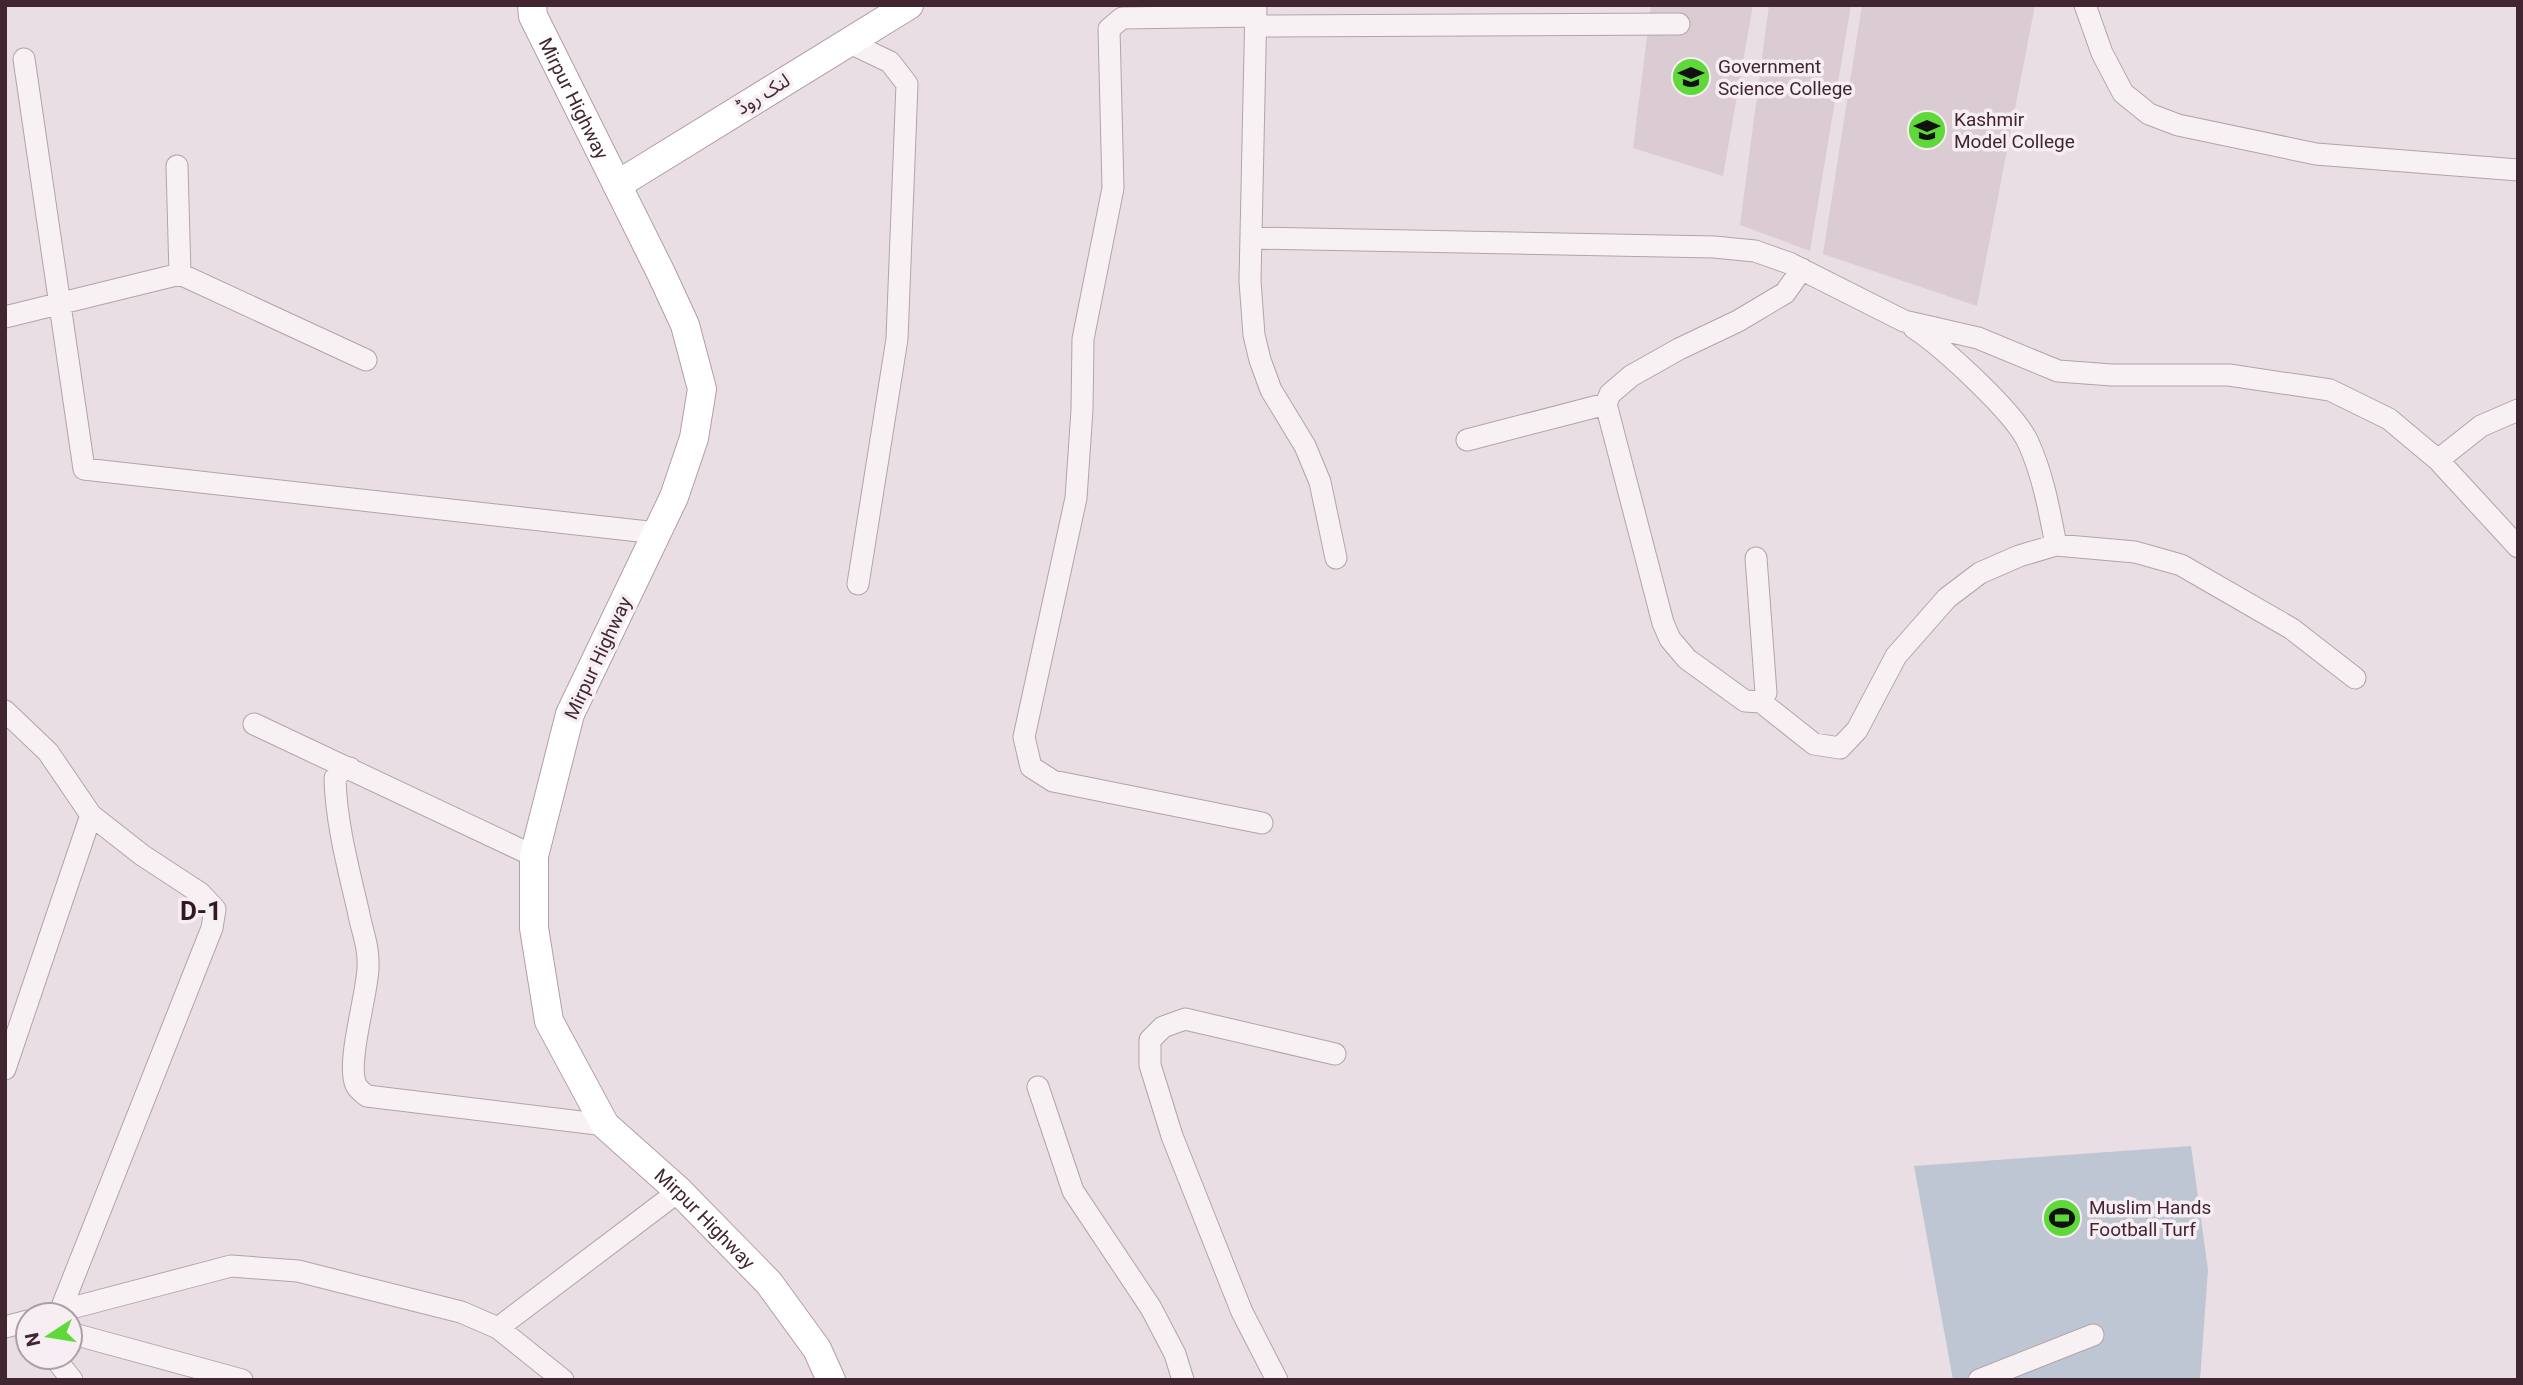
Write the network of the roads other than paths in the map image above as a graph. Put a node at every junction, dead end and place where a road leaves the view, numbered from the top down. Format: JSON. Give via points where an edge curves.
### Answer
{"nodes":[{"id":1,"x":532,"y":5,"type":"edge"},
{"id":2,"x":909,"y":5,"type":"edge"},
{"id":3,"x":2085,"y":5,"type":"edge"},
{"id":4,"x":1256,"y":16,"type":"edge"},
{"id":5,"x":1679,"y":24,"type":"dead end"},
{"id":6,"x":848,"y":42,"type":"junction"},
{"id":7,"x":24,"y":59,"type":"dead end"},
{"id":8,"x":177,"y":166,"type":"dead end"},
{"id":9,"x":2518,"y":170,"type":"edge"},
{"id":10,"x":617,"y":184,"type":"junction"},
{"id":11,"x":1251,"y":238,"type":"junction"},
{"id":12,"x":1802,"y":269,"type":"junction"},
{"id":13,"x":180,"y":274,"type":"junction"},
{"id":14,"x":60,"y":303,"type":"junction"},
{"id":15,"x":5,"y":317,"type":"edge"},
{"id":16,"x":1904,"y":321,"type":"junction"},
{"id":17,"x":366,"y":360,"type":"dead end"},
{"id":18,"x":1606,"y":404,"type":"junction"},
{"id":19,"x":2518,"y":410,"type":"edge"},
{"id":20,"x":1467,"y":440,"type":"dead end"},
{"id":21,"x":2438,"y":460,"type":"junction"},
{"id":22,"x":657,"y":533,"type":"junction"},
{"id":23,"x":2056,"y":545,"type":"junction"},
{"id":24,"x":2518,"y":547,"type":"edge"},
{"id":25,"x":1336,"y":558,"type":"dead end"},
{"id":26,"x":1756,"y":558,"type":"dead end"},
{"id":27,"x":858,"y":584,"type":"dead end"},
{"id":28,"x":2356,"y":678,"type":"dead end"},
{"id":29,"x":1761,"y":702,"type":"junction"},
{"id":30,"x":5,"y":711,"type":"edge"},
{"id":31,"x":254,"y":724,"type":"dead end"},
{"id":32,"x":350,"y":768,"type":"junction"},
{"id":33,"x":91,"y":815,"type":"junction"},
{"id":34,"x":1262,"y":822,"type":"dead end"},
{"id":35,"x":534,"y":856,"type":"junction"},
{"id":36,"x":1335,"y":1054,"type":"dead end"},
{"id":37,"x":5,"y":1069,"type":"edge"},
{"id":38,"x":1038,"y":1087,"type":"dead end"},
{"id":39,"x":605,"y":1125,"type":"junction"},
{"id":40,"x":679,"y":1191,"type":"junction"},
{"id":41,"x":58,"y":1301,"type":"edge"},
{"id":42,"x":84,"y":1304,"type":"edge"},
{"id":43,"x":499,"y":1328,"type":"junction"},
{"id":44,"x":2093,"y":1335,"type":"dead end"},
{"id":45,"x":84,"y":1337,"type":"edge"},
{"id":46,"x":242,"y":1380,"type":"edge"},
{"id":47,"x":563,"y":1380,"type":"edge"},
{"id":48,"x":831,"y":1380,"type":"edge"},
{"id":49,"x":1183,"y":1380,"type":"edge"},
{"id":50,"x":1277,"y":1380,"type":"edge"},
{"id":51,"x":1979,"y":1380,"type":"edge"}],
"edges":[{"from":1,"to":10,"type":"main road","name":"Mirpur Highway","via":[[533,16]]},
{"from":2,"to":6,"type":"main road","name":"لنک روڈ"},
{"from":3,"to":9,"type":"street","via":[[2123,93],[2149,114],[2178,125],[2316,154]]},
{"from":4,"to":5,"type":"street"},
{"from":4,"to":11,"type":"street"},
{"from":4,"to":34,"type":"street","via":[[1122,18],[1109,29],[1113,188],[1083,339],[1076,498],[1024,737],[1031,767],[1053,781]]},
{"from":6,"to":10,"type":"main road","name":"لنک روڈ"},
{"from":6,"to":27,"type":"street","via":[[890,62],[907,84],[897,339]]},
{"from":7,"to":14,"type":"street"},
{"from":8,"to":13,"type":"street"},
{"from":10,"to":22,"type":"main road","name":"Mirpur Highway","via":[[685,326],[702,389],[694,438]]},
{"from":11,"to":12,"type":"street","via":[[1714,247],[1755,251]]},
{"from":11,"to":25,"type":"street","via":[[1251,309],[1260,359],[1320,482]]},
{"from":12,"to":16,"type":"street"},
{"from":12,"to":18,"type":"street","via":[[1785,293],[1631,376],[1609,394]]},
{"from":13,"to":14,"type":"street"},
{"from":13,"to":17,"type":"street"},
{"from":14,"to":15,"type":"street"},
{"from":14,"to":22,"type":"street","via":[[84,469]]},
{"from":16,"to":21,"type":"street","via":[[1978,338],[2058,371],[2229,375],[2330,390],[2389,419]]},
{"from":16,"to":23,"type":"street","via":[[1934,341],[2027,439],[2046,489]]},
{"from":18,"to":20,"type":"street"},
{"from":18,"to":29,"type":"street","via":[[1670,639],[1687,659],[1745,701]]},
{"from":19,"to":21,"type":"street","via":[[2481,426]]},
{"from":21,"to":24,"type":"street"},
{"from":22,"to":35,"type":"main road","name":"Mirpur Highway","via":[[570,714]]},
{"from":23,"to":28,"type":"street","via":[[2135,552],[2181,565],[2292,629]]},
{"from":23,"to":29,"type":"street","via":[[1980,573],[1947,598],[1896,656],[1857,730],[1840,748],[1814,744]]},
{"from":26,"to":29,"type":"street","via":[[1766,693]]},
{"from":30,"to":33,"type":"street","via":[[48,752]]},
{"from":31,"to":32,"type":"street"},
{"from":32,"to":35,"type":"street"},
{"from":32,"to":39,"type":"street","via":[[334,778],[347,860],[368,945],[352,1069],[356,1087],[367,1096]]},
{"from":33,"to":37,"type":"street"},
{"from":33,"to":41,"type":"street","via":[[200,892],[215,909],[212,928]]},
{"from":35,"to":39,"type":"main road","name":"Mirpur Highway","via":[[534,928],[549,1021]]},
{"from":36,"to":50,"type":"street","via":[[1185,1019],[1163,1027],[1150,1040],[1150,1065],[1172,1136],[1242,1312]]},
{"from":38,"to":49,"type":"street","via":[[1073,1191],[1151,1308]]},
{"from":39,"to":40,"type":"main road","name":"Mirpur Highway"},
{"from":40,"to":43,"type":"street"},
{"from":40,"to":48,"type":"main road","name":"Mirpur Highway","via":[[769,1283],[817,1349]]},
{"from":42,"to":43,"type":"street","via":[[231,1266],[298,1271],[461,1312]]},
{"from":43,"to":47,"type":"street"},
{"from":44,"to":51,"type":"street"},
{"from":45,"to":46,"type":"street"}]}
